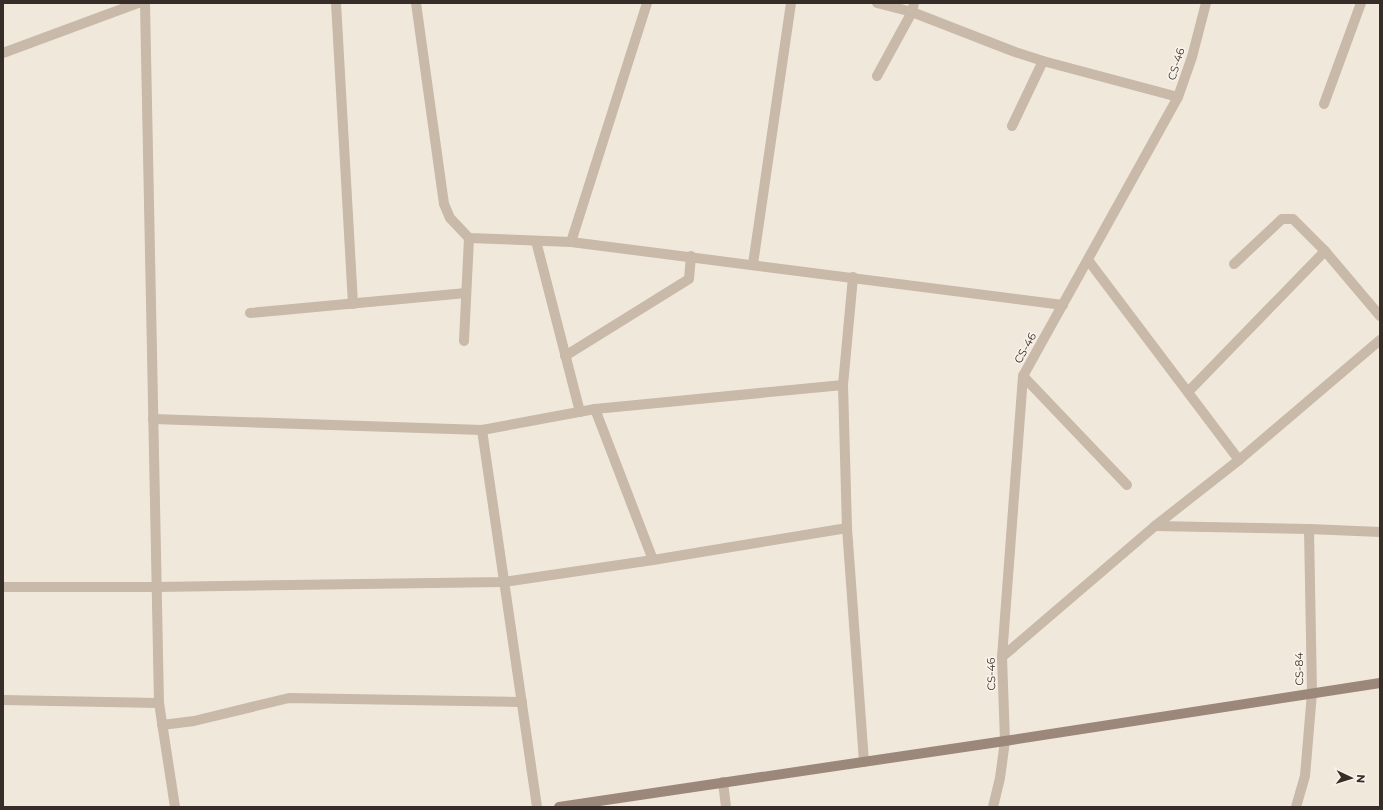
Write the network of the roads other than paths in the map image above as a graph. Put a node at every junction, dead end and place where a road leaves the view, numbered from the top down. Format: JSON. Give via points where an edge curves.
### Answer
{"nodes":[{"id":1,"x":138,"y":3,"type":"edge"},
{"id":2,"x":145,"y":3,"type":"edge"},
{"id":3,"x":336,"y":3,"type":"edge"},
{"id":4,"x":416,"y":3,"type":"edge"},
{"id":5,"x":647,"y":3,"type":"edge"},
{"id":6,"x":791,"y":3,"type":"edge"},
{"id":7,"x":877,"y":3,"type":"edge"},
{"id":8,"x":1206,"y":3,"type":"edge"},
{"id":9,"x":1361,"y":3,"type":"edge"},
{"id":10,"x":913,"y":8,"type":"edge"},
{"id":11,"x":3,"y":53,"type":"edge"},
{"id":12,"x":1044,"y":61,"type":"junction"},
{"id":13,"x":877,"y":76,"type":"dead end"},
{"id":14,"x":1178,"y":97,"type":"junction"},
{"id":15,"x":1324,"y":104,"type":"dead end"},
{"id":16,"x":1012,"y":126,"type":"dead end"},
{"id":17,"x":469,"y":238,"type":"junction"},
{"id":18,"x":536,"y":241,"type":"junction"},
{"id":19,"x":571,"y":242,"type":"junction"},
{"id":20,"x":1325,"y":251,"type":"junction"},
{"id":21,"x":691,"y":256,"type":"junction"},
{"id":22,"x":1088,"y":260,"type":"junction"},
{"id":23,"x":753,"y":264,"type":"junction"},
{"id":24,"x":1234,"y":264,"type":"dead end"},
{"id":25,"x":853,"y":277,"type":"junction"},
{"id":26,"x":466,"y":293,"type":"junction"},
{"id":27,"x":353,"y":304,"type":"junction"},
{"id":28,"x":1063,"y":305,"type":"junction"},
{"id":29,"x":250,"y":313,"type":"dead end"},
{"id":30,"x":1380,"y":316,"type":"edge"},
{"id":31,"x":1380,"y":340,"type":"edge"},
{"id":32,"x":464,"y":341,"type":"dead end"},
{"id":33,"x":566,"y":356,"type":"junction"},
{"id":34,"x":1023,"y":376,"type":"junction"},
{"id":35,"x":843,"y":385,"type":"junction"},
{"id":36,"x":1188,"y":392,"type":"junction"},
{"id":37,"x":595,"y":409,"type":"junction"},
{"id":38,"x":580,"y":412,"type":"junction"},
{"id":39,"x":153,"y":419,"type":"junction"},
{"id":40,"x":482,"y":430,"type":"junction"},
{"id":41,"x":1239,"y":460,"type":"junction"},
{"id":42,"x":1127,"y":485,"type":"dead end"},
{"id":43,"x":1155,"y":526,"type":"junction"},
{"id":44,"x":847,"y":528,"type":"junction"},
{"id":45,"x":1309,"y":529,"type":"junction"},
{"id":46,"x":1380,"y":532,"type":"edge"},
{"id":47,"x":653,"y":560,"type":"junction"},
{"id":48,"x":504,"y":582,"type":"junction"},
{"id":49,"x":3,"y":587,"type":"edge"},
{"id":50,"x":156,"y":587,"type":"junction"},
{"id":51,"x":1002,"y":657,"type":"junction"},
{"id":52,"x":1380,"y":683,"type":"edge"},
{"id":53,"x":1312,"y":693,"type":"junction"},
{"id":54,"x":3,"y":700,"type":"edge"},
{"id":55,"x":522,"y":702,"type":"junction"},
{"id":56,"x":159,"y":703,"type":"junction"},
{"id":57,"x":162,"y":725,"type":"junction"},
{"id":58,"x":1005,"y":741,"type":"junction"},
{"id":59,"x":864,"y":762,"type":"junction"},
{"id":60,"x":723,"y":782,"type":"junction"},
{"id":61,"x":597,"y":804,"type":"edge"},
{"id":62,"x":175,"y":807,"type":"edge"},
{"id":63,"x":537,"y":807,"type":"edge"},
{"id":64,"x":559,"y":807,"type":"edge"},
{"id":65,"x":726,"y":807,"type":"edge"},
{"id":66,"x":993,"y":807,"type":"edge"},
{"id":67,"x":1296,"y":807,"type":"edge"}],
"edges":[{"from":1,"to":11,"type":"street"},
{"from":2,"to":39,"type":"street"},
{"from":3,"to":27,"type":"street"},
{"from":4,"to":17,"type":"street","via":[[444,204],[450,218]]},
{"from":5,"to":19,"type":"street"},
{"from":6,"to":23,"type":"street"},
{"from":7,"to":10,"type":"street"},
{"from":8,"to":14,"type":"street","name":"CS-46"},
{"from":9,"to":15,"type":"street"},
{"from":10,"to":12,"type":"street","via":[[1015,52]]},
{"from":10,"to":13,"type":"street"},
{"from":12,"to":14,"type":"street"},
{"from":12,"to":16,"type":"street"},
{"from":14,"to":22,"type":"street","name":"CS-46"},
{"from":17,"to":18,"type":"street"},
{"from":17,"to":26,"type":"street"},
{"from":18,"to":19,"type":"street"},
{"from":18,"to":33,"type":"street"},
{"from":19,"to":21,"type":"street"},
{"from":20,"to":24,"type":"street","via":[[1298,223],[1288,218],[1282,219]]},
{"from":20,"to":30,"type":"street"},
{"from":20,"to":36,"type":"street"},
{"from":21,"to":23,"type":"street"},
{"from":21,"to":33,"type":"street","via":[[688,279]]},
{"from":22,"to":28,"type":"street","name":"CS-46"},
{"from":22,"to":36,"type":"street"},
{"from":23,"to":25,"type":"street"},
{"from":25,"to":28,"type":"street"},
{"from":25,"to":35,"type":"street"},
{"from":26,"to":27,"type":"street"},
{"from":26,"to":32,"type":"street"},
{"from":27,"to":29,"type":"street"},
{"from":28,"to":34,"type":"street","name":"CS-46"},
{"from":31,"to":41,"type":"street"},
{"from":33,"to":38,"type":"street"},
{"from":34,"to":42,"type":"street"},
{"from":34,"to":51,"type":"street","name":"CS-46"},
{"from":35,"to":37,"type":"street"},
{"from":35,"to":44,"type":"street"},
{"from":36,"to":41,"type":"street"},
{"from":37,"to":38,"type":"street"},
{"from":37,"to":47,"type":"street"},
{"from":38,"to":40,"type":"street"},
{"from":39,"to":40,"type":"street"},
{"from":39,"to":50,"type":"street"},
{"from":40,"to":48,"type":"street"},
{"from":41,"to":43,"type":"street"},
{"from":43,"to":45,"type":"street"},
{"from":43,"to":51,"type":"street"},
{"from":44,"to":47,"type":"street"},
{"from":44,"to":59,"type":"street"},
{"from":45,"to":46,"type":"street"},
{"from":45,"to":53,"type":"street","name":"CS-84"},
{"from":47,"to":48,"type":"street"},
{"from":48,"to":50,"type":"street"},
{"from":48,"to":55,"type":"street"},
{"from":49,"to":50,"type":"street"},
{"from":50,"to":56,"type":"street"},
{"from":51,"to":58,"type":"street","name":"CS-46"},
{"from":52,"to":53,"type":"main road"},
{"from":53,"to":58,"type":"main road"},
{"from":53,"to":67,"type":"street","name":"CS-84","via":[[1305,776]]},
{"from":54,"to":56,"type":"street"},
{"from":55,"to":57,"type":"street","via":[[289,698],[194,721]]},
{"from":55,"to":63,"type":"street"},
{"from":56,"to":57,"type":"street"},
{"from":57,"to":62,"type":"street"},
{"from":58,"to":59,"type":"main road"},
{"from":58,"to":66,"type":"street","name":"CS-46"},
{"from":59,"to":60,"type":"main road"},
{"from":60,"to":61,"type":"main road"},
{"from":60,"to":65,"type":"street"},
{"from":61,"to":64,"type":"main road"}]}
